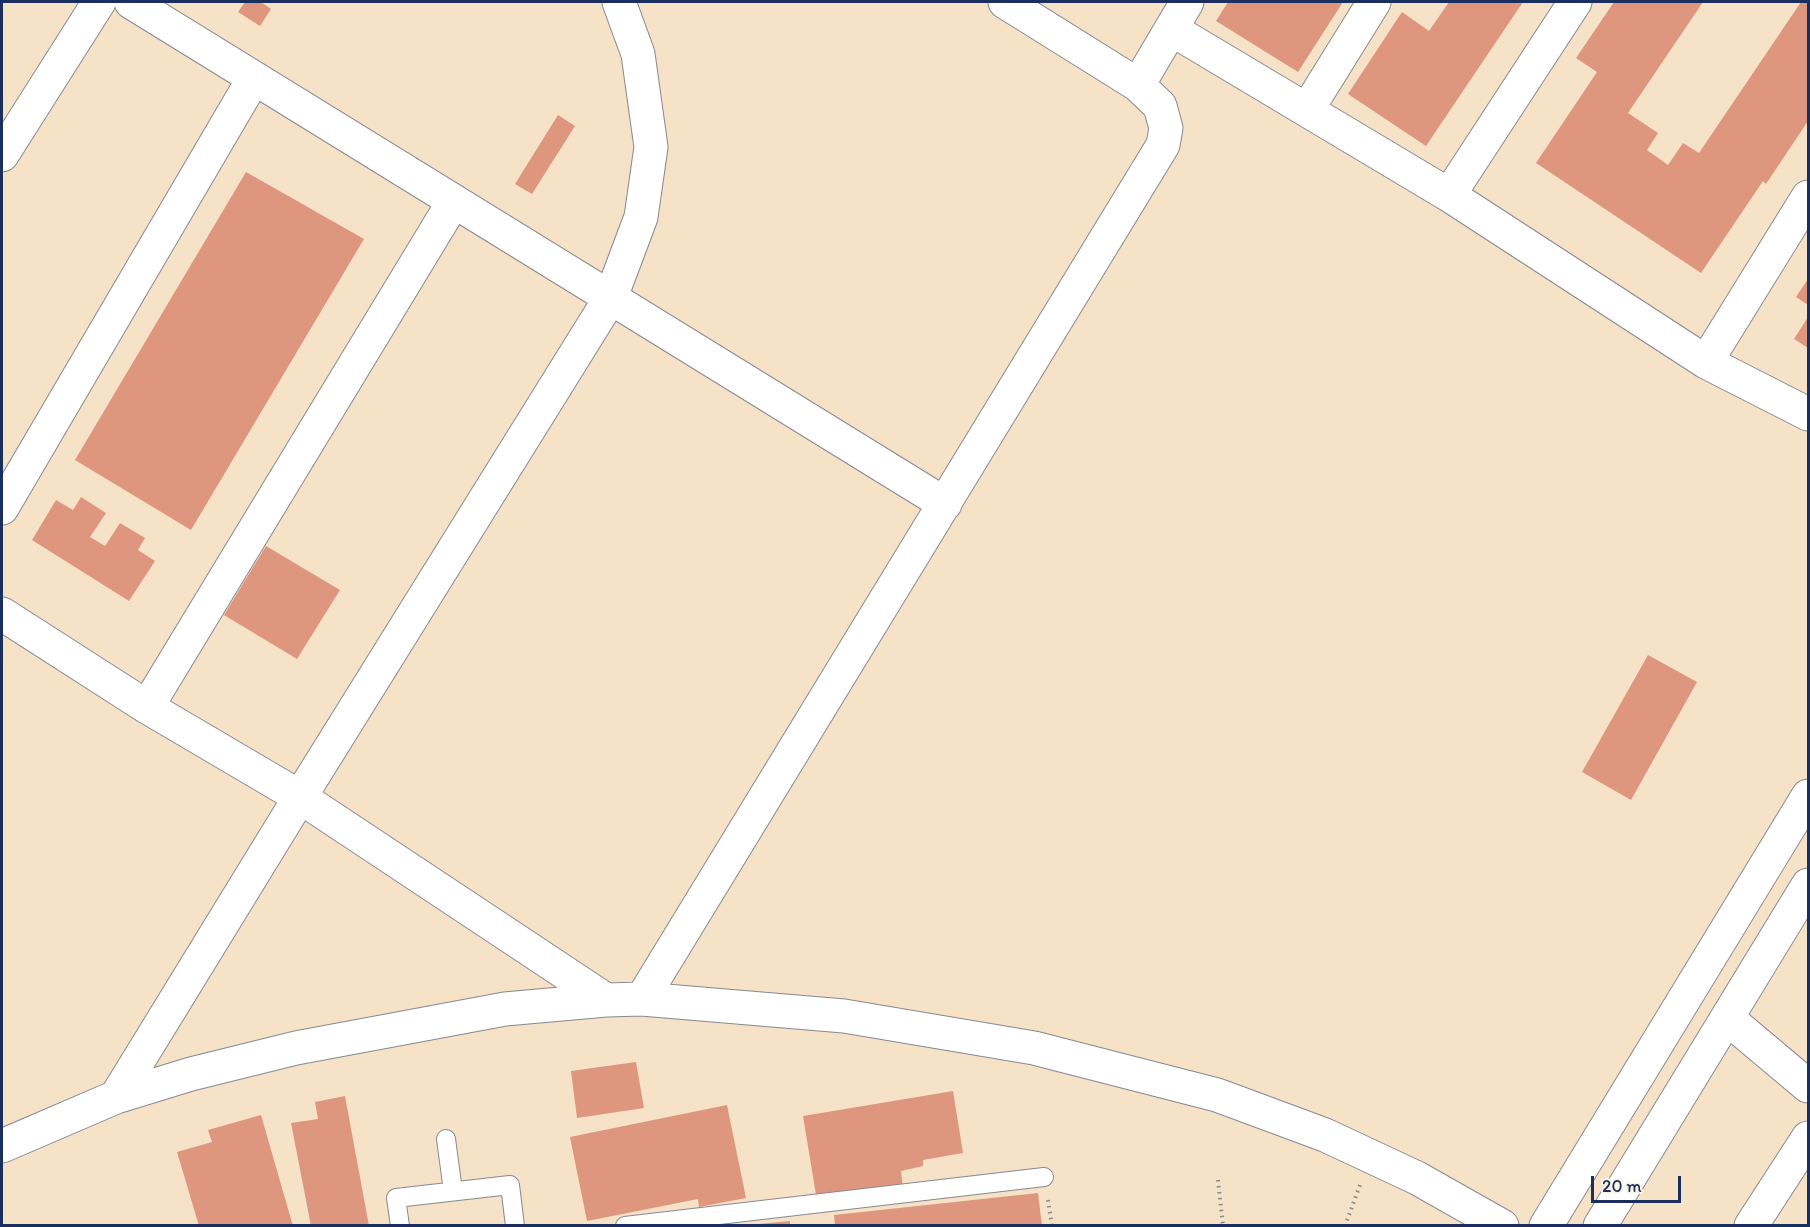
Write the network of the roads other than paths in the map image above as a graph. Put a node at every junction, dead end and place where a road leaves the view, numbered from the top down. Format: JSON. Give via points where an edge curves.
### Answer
{"nodes":[{"id":1,"x":99,"y":2,"type":"edge"},
{"id":2,"x":131,"y":2,"type":"edge"},
{"id":3,"x":619,"y":2,"type":"edge"},
{"id":4,"x":1005,"y":2,"type":"edge"},
{"id":5,"x":1187,"y":2,"type":"edge"},
{"id":6,"x":1374,"y":2,"type":"edge"},
{"id":7,"x":1575,"y":2,"type":"edge"},
{"id":8,"x":1038,"y":11,"type":"edge"},
{"id":9,"x":1171,"y":29,"type":"junction"},
{"id":10,"x":254,"y":78,"type":"junction"},
{"id":11,"x":1138,"y":85,"type":"junction"},
{"id":12,"x":1307,"y":110,"type":"junction"},
{"id":13,"x":2,"y":155,"type":"edge"},
{"id":14,"x":1449,"y":195,"type":"junction"},
{"id":15,"x":1809,"y":196,"type":"edge"},
{"id":16,"x":454,"y":201,"type":"junction"},
{"id":17,"x":611,"y":297,"type":"junction"},
{"id":18,"x":1706,"y":362,"type":"junction"},
{"id":19,"x":1809,"y":414,"type":"edge"},
{"id":20,"x":945,"y":504,"type":"junction"},
{"id":21,"x":2,"y":508,"type":"edge"},
{"id":22,"x":2,"y":614,"type":"edge"},
{"id":23,"x":147,"y":707,"type":"junction"},
{"id":24,"x":1809,"y":796,"type":"edge"},
{"id":25,"x":300,"y":797,"type":"junction"},
{"id":26,"x":1809,"y":885,"type":"edge"},
{"id":27,"x":642,"y":999,"type":"junction"},
{"id":28,"x":606,"y":1000,"type":"junction"},
{"id":29,"x":1727,"y":1018,"type":"junction"},
{"id":30,"x":1809,"y":1086,"type":"edge"},
{"id":31,"x":116,"y":1097,"type":"junction"},
{"id":32,"x":1809,"y":1137,"type":"edge"},
{"id":33,"x":446,"y":1139,"type":"dead end"},
{"id":34,"x":2,"y":1146,"type":"edge"},
{"id":35,"x":1044,"y":1176,"type":"dead end"},
{"id":36,"x":453,"y":1191,"type":"junction"},
{"id":37,"x":400,"y":1226,"type":"edge"},
{"id":38,"x":515,"y":1226,"type":"edge"},
{"id":39,"x":625,"y":1226,"type":"edge"},
{"id":40,"x":1502,"y":1226,"type":"edge"},
{"id":41,"x":1546,"y":1226,"type":"edge"},
{"id":42,"x":1600,"y":1226,"type":"edge"},
{"id":43,"x":1751,"y":1226,"type":"edge"}],
"edges":[{"from":1,"to":13,"type":"street"},
{"from":2,"to":10,"type":"street"},
{"from":3,"to":17,"type":"street","via":[[638,54],[651,147],[641,217]]},
{"from":4,"to":8,"type":"street"},
{"from":5,"to":9,"type":"street"},
{"from":6,"to":12,"type":"street"},
{"from":7,"to":14,"type":"street"},
{"from":8,"to":11,"type":"street"},
{"from":9,"to":11,"type":"street"},
{"from":9,"to":12,"type":"street"},
{"from":10,"to":16,"type":"street"},
{"from":10,"to":21,"type":"street"},
{"from":11,"to":20,"type":"street","via":[[1161,106],[1166,128],[1163,145]]},
{"from":12,"to":14,"type":"street"},
{"from":14,"to":18,"type":"street"},
{"from":15,"to":18,"type":"street"},
{"from":16,"to":17,"type":"street"},
{"from":16,"to":23,"type":"street"},
{"from":17,"to":20,"type":"street"},
{"from":17,"to":25,"type":"street"},
{"from":18,"to":19,"type":"street"},
{"from":20,"to":27,"type":"street"},
{"from":22,"to":23,"type":"street"},
{"from":23,"to":25,"type":"street"},
{"from":24,"to":41,"type":"street"},
{"from":25,"to":28,"type":"street"},
{"from":25,"to":31,"type":"street"},
{"from":26,"to":29,"type":"street"},
{"from":27,"to":28,"type":"street"},
{"from":27,"to":40,"type":"street","via":[[844,1016],[1034,1048],[1217,1095],[1325,1135],[1417,1178]]},
{"from":28,"to":31,"type":"street","via":[[505,1009],[296,1048]]},
{"from":29,"to":30,"type":"street"},
{"from":29,"to":42,"type":"street"},
{"from":31,"to":34,"type":"street"},
{"from":32,"to":43,"type":"street"},
{"from":33,"to":36,"type":"lane"},
{"from":35,"to":39,"type":"lane"},
{"from":36,"to":37,"type":"lane","via":[[396,1198]]},
{"from":36,"to":38,"type":"lane","via":[[510,1185]]}]}
